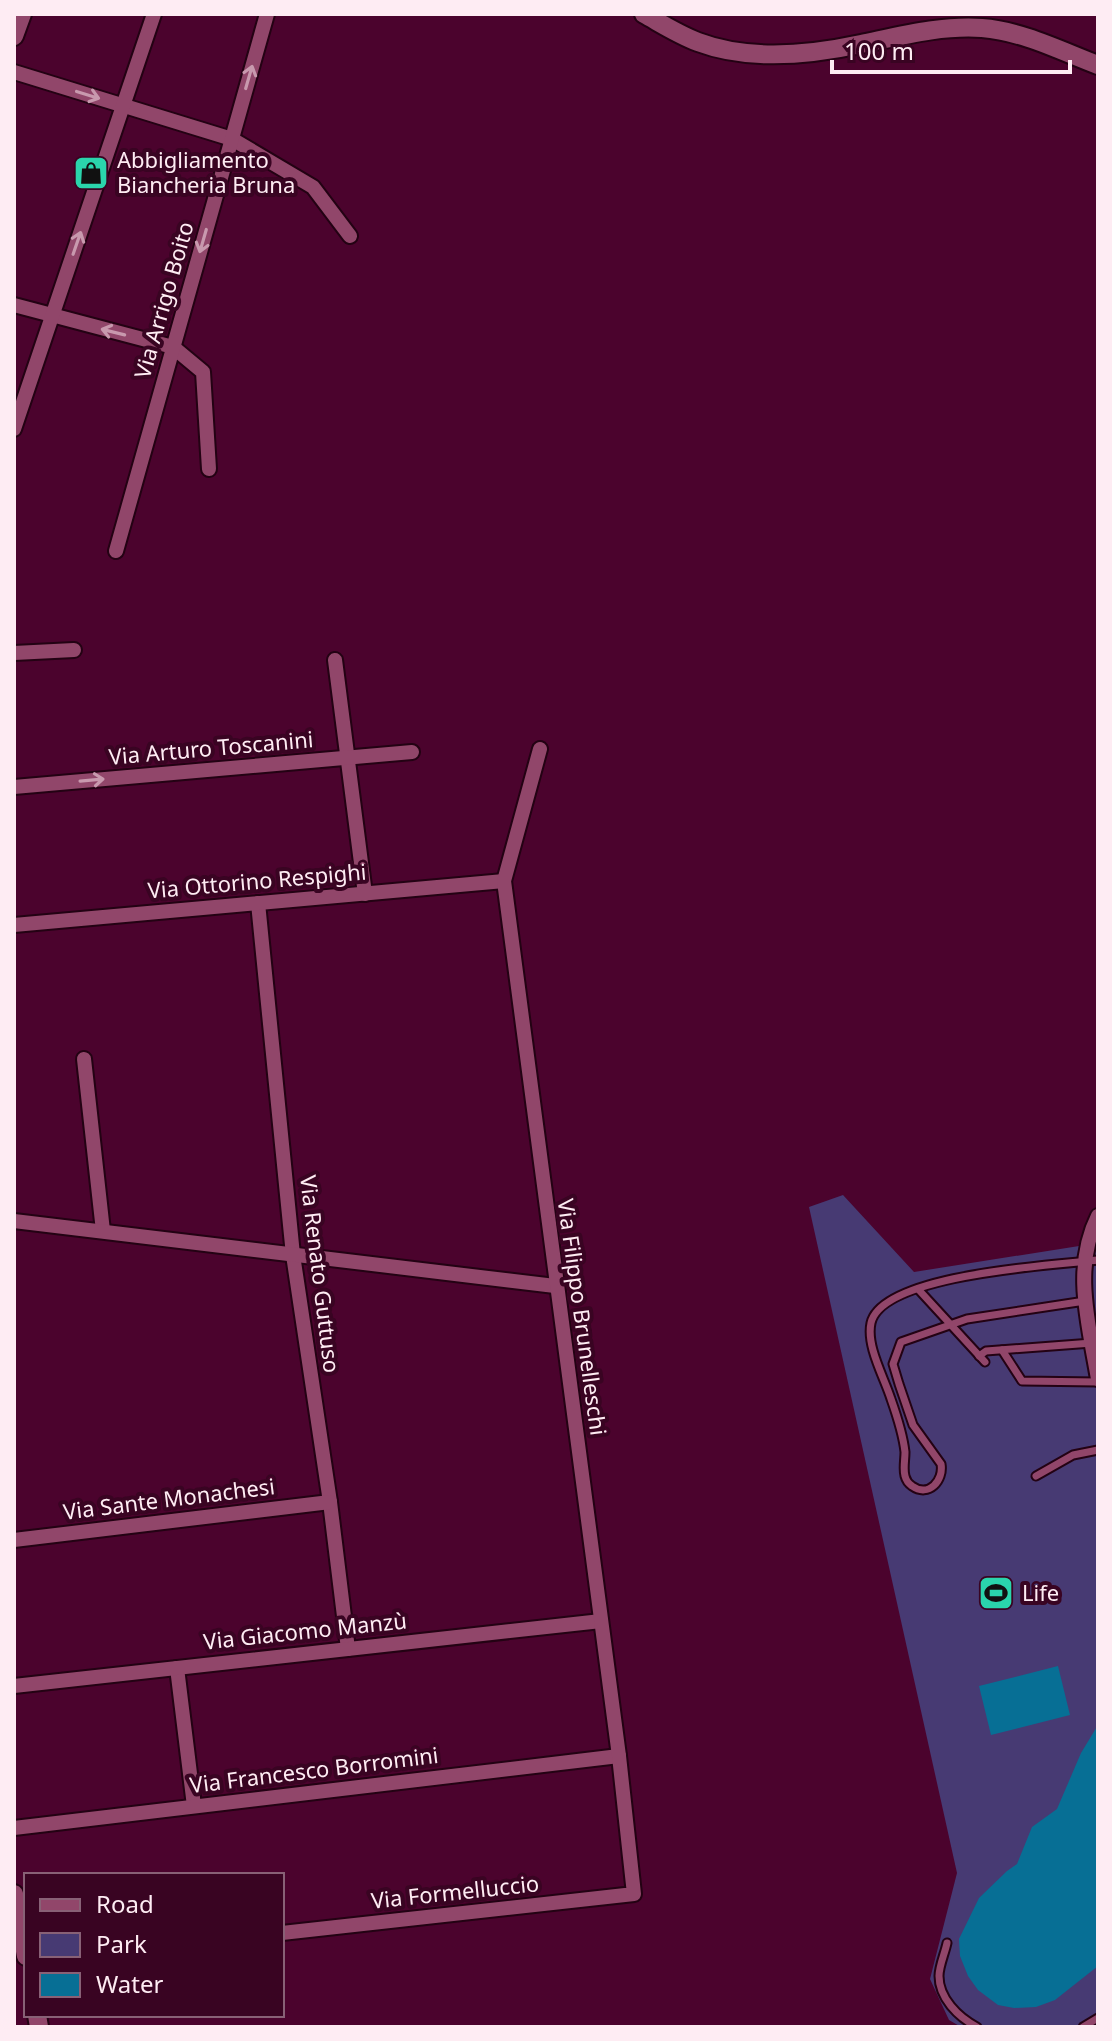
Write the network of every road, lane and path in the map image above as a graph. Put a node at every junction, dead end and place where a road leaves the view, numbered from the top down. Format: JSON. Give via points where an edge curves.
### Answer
{"nodes":[{"id":1,"x":22,"y":14,"type":"edge"},
{"id":2,"x":154,"y":14,"type":"edge"},
{"id":3,"x":267,"y":14,"type":"edge"},
{"id":4,"x":644,"y":14,"type":"edge"},
{"id":5,"x":14,"y":36,"type":"edge"},
{"id":6,"x":1098,"y":65,"type":"edge"},
{"id":7,"x":14,"y":72,"type":"edge"},
{"id":8,"x":123,"y":106,"type":"junction"},
{"id":9,"x":232,"y":139,"type":"junction"},
{"id":10,"x":350,"y":236,"type":"dead end"},
{"id":11,"x":14,"y":305,"type":"edge"},
{"id":12,"x":52,"y":316,"type":"junction"},
{"id":13,"x":173,"y":347,"type":"junction"},
{"id":14,"x":14,"y":429,"type":"edge"},
{"id":15,"x":209,"y":469,"type":"dead end"},
{"id":16,"x":116,"y":551,"type":"dead end"},
{"id":17,"x":74,"y":650,"type":"dead end"},
{"id":18,"x":14,"y":653,"type":"edge"},
{"id":19,"x":335,"y":660,"type":"dead end"},
{"id":20,"x":540,"y":749,"type":"dead end"},
{"id":21,"x":412,"y":752,"type":"dead end"},
{"id":22,"x":348,"y":758,"type":"junction"},
{"id":23,"x":14,"y":787,"type":"edge"},
{"id":24,"x":504,"y":881,"type":"junction"},
{"id":25,"x":365,"y":894,"type":"junction"},
{"id":26,"x":258,"y":903,"type":"junction"},
{"id":27,"x":14,"y":925,"type":"edge"},
{"id":28,"x":84,"y":1059,"type":"dead end"},
{"id":29,"x":1098,"y":1216,"type":"edge"},
{"id":30,"x":14,"y":1221,"type":"edge"},
{"id":31,"x":103,"y":1231,"type":"junction"},
{"id":32,"x":293,"y":1255,"type":"junction"},
{"id":33,"x":1091,"y":1261,"type":"edge"},
{"id":34,"x":555,"y":1286,"type":"junction"},
{"id":35,"x":918,"y":1289,"type":"junction"},
{"id":36,"x":1089,"y":1300,"type":"edge"},
{"id":37,"x":950,"y":1324,"type":"junction"},
{"id":38,"x":1092,"y":1343,"type":"junction"},
{"id":39,"x":1002,"y":1350,"type":"junction"},
{"id":40,"x":1098,"y":1381,"type":"edge"},
{"id":41,"x":1098,"y":1450,"type":"edge"},
{"id":42,"x":1036,"y":1476,"type":"dead end"},
{"id":43,"x":330,"y":1502,"type":"junction"},
{"id":44,"x":14,"y":1540,"type":"edge"},
{"id":45,"x":601,"y":1621,"type":"junction"},
{"id":46,"x":348,"y":1649,"type":"junction"},
{"id":47,"x":177,"y":1668,"type":"junction"},
{"id":48,"x":14,"y":1686,"type":"edge"},
{"id":49,"x":619,"y":1756,"type":"junction"},
{"id":50,"x":194,"y":1806,"type":"junction"},
{"id":51,"x":14,"y":1828,"type":"edge"},
{"id":52,"x":14,"y":1894,"type":"edge"},
{"id":53,"x":634,"y":1894,"type":"joint"},
{"id":54,"x":284,"y":1933,"type":"edge"},
{"id":55,"x":947,"y":1943,"type":"dead end"},
{"id":56,"x":24,"y":1946,"type":"edge"},
{"id":57,"x":1098,"y":2018,"type":"edge"},
{"id":58,"x":977,"y":2027,"type":"edge"},
{"id":59,"x":1083,"y":2027,"type":"edge"}],
"edges":[{"from":1,"to":5,"type":"street"},
{"from":2,"to":8,"type":"street"},
{"from":9,"to":3,"type":"street","name":"Via Arrigo Boito","one_way":true},
{"from":4,"to":6,"type":"street","via":[[699,42],[740,52],[846,47],[983,28]]},
{"from":7,"to":8,"type":"street","one_way":true},
{"from":8,"to":9,"type":"street"},
{"from":12,"to":8,"type":"street","one_way":true},
{"from":9,"to":10,"type":"street","via":[[313,187]]},
{"from":9,"to":13,"type":"street","name":"Via Arrigo Boito","one_way":true},
{"from":11,"to":12,"type":"street"},
{"from":13,"to":12,"type":"street","one_way":true},
{"from":12,"to":14,"type":"street"},
{"from":13,"to":15,"type":"street","via":[[203,372]]},
{"from":13,"to":16,"type":"street","name":"Via Arrigo Boito"},
{"from":17,"to":18,"type":"street"},
{"from":19,"to":22,"type":"street"},
{"from":20,"to":24,"type":"street","name":"Via Filippo Brunelleschi"},
{"from":21,"to":22,"type":"street","name":"Via Arturo Toscanini"},
{"from":23,"to":22,"type":"street","name":"Via Arturo Toscanini","one_way":true},
{"from":22,"to":25,"type":"street"},
{"from":24,"to":25,"type":"street","name":"Via Ottorino Respighi"},
{"from":24,"to":34,"type":"street","name":"Via Filippo Brunelleschi"},
{"from":25,"to":26,"type":"street","name":"Via Ottorino Respighi"},
{"from":26,"to":27,"type":"street","name":"Via Ottorino Respighi"},
{"from":26,"to":32,"type":"street","name":"Via Renato Guttuso"},
{"from":28,"to":31,"type":"street"},
{"from":29,"to":33,"type":"street","via":[[1091,1230]]},
{"from":30,"to":31,"type":"street"},
{"from":31,"to":32,"type":"street"},
{"from":32,"to":34,"type":"street"},
{"from":32,"to":43,"type":"street","name":"Via Renato Guttuso"},
{"from":33,"to":35,"type":"lane","via":[[941,1281]]},
{"from":33,"to":36,"type":"street"},
{"from":34,"to":45,"type":"street","name":"Via Filippo Brunelleschi"},
{"from":35,"to":37,"type":"lane"},
{"from":35,"to":37,"type":"lane","via":[[896,1295],[878,1309],[871,1324],[873,1346],[900,1427],[905,1474],[922,1490],[939,1482],[941,1464],[913,1425],[893,1364],[901,1342]]},
{"from":36,"to":37,"type":"lane"},
{"from":36,"to":38,"type":"street"},
{"from":37,"to":39,"type":"lane","via":[[982,1359],[986,1351]]},
{"from":38,"to":39,"type":"lane"},
{"from":38,"to":40,"type":"street"},
{"from":39,"to":40,"type":"lane","via":[[1022,1381]]},
{"from":41,"to":42,"type":"lane","via":[[1073,1455]]},
{"from":43,"to":44,"type":"street","name":"Via Sante Monachesi"},
{"from":43,"to":46,"type":"street","name":"Via Renato Guttuso"},
{"from":45,"to":46,"type":"street","name":"Via Giacomo Manzù"},
{"from":45,"to":49,"type":"street","name":"Via Filippo Brunelleschi"},
{"from":46,"to":47,"type":"street","name":"Via Giacomo Manzù"},
{"from":47,"to":48,"type":"street","name":"Via Giacomo Manzù"},
{"from":47,"to":50,"type":"street"},
{"from":49,"to":50,"type":"street","name":"Via Francesco Borromini"},
{"from":49,"to":53,"type":"street","name":"Via Filippo Brunelleschi"},
{"from":50,"to":51,"type":"street","name":"Via Francesco Borromini"},
{"from":52,"to":56,"type":"street"},
{"from":53,"to":54,"type":"street","name":"Via Formelluccio"},
{"from":55,"to":58,"type":"lane","via":[[939,1975],[945,2000]]},
{"from":57,"to":59,"type":"lane"}]}
